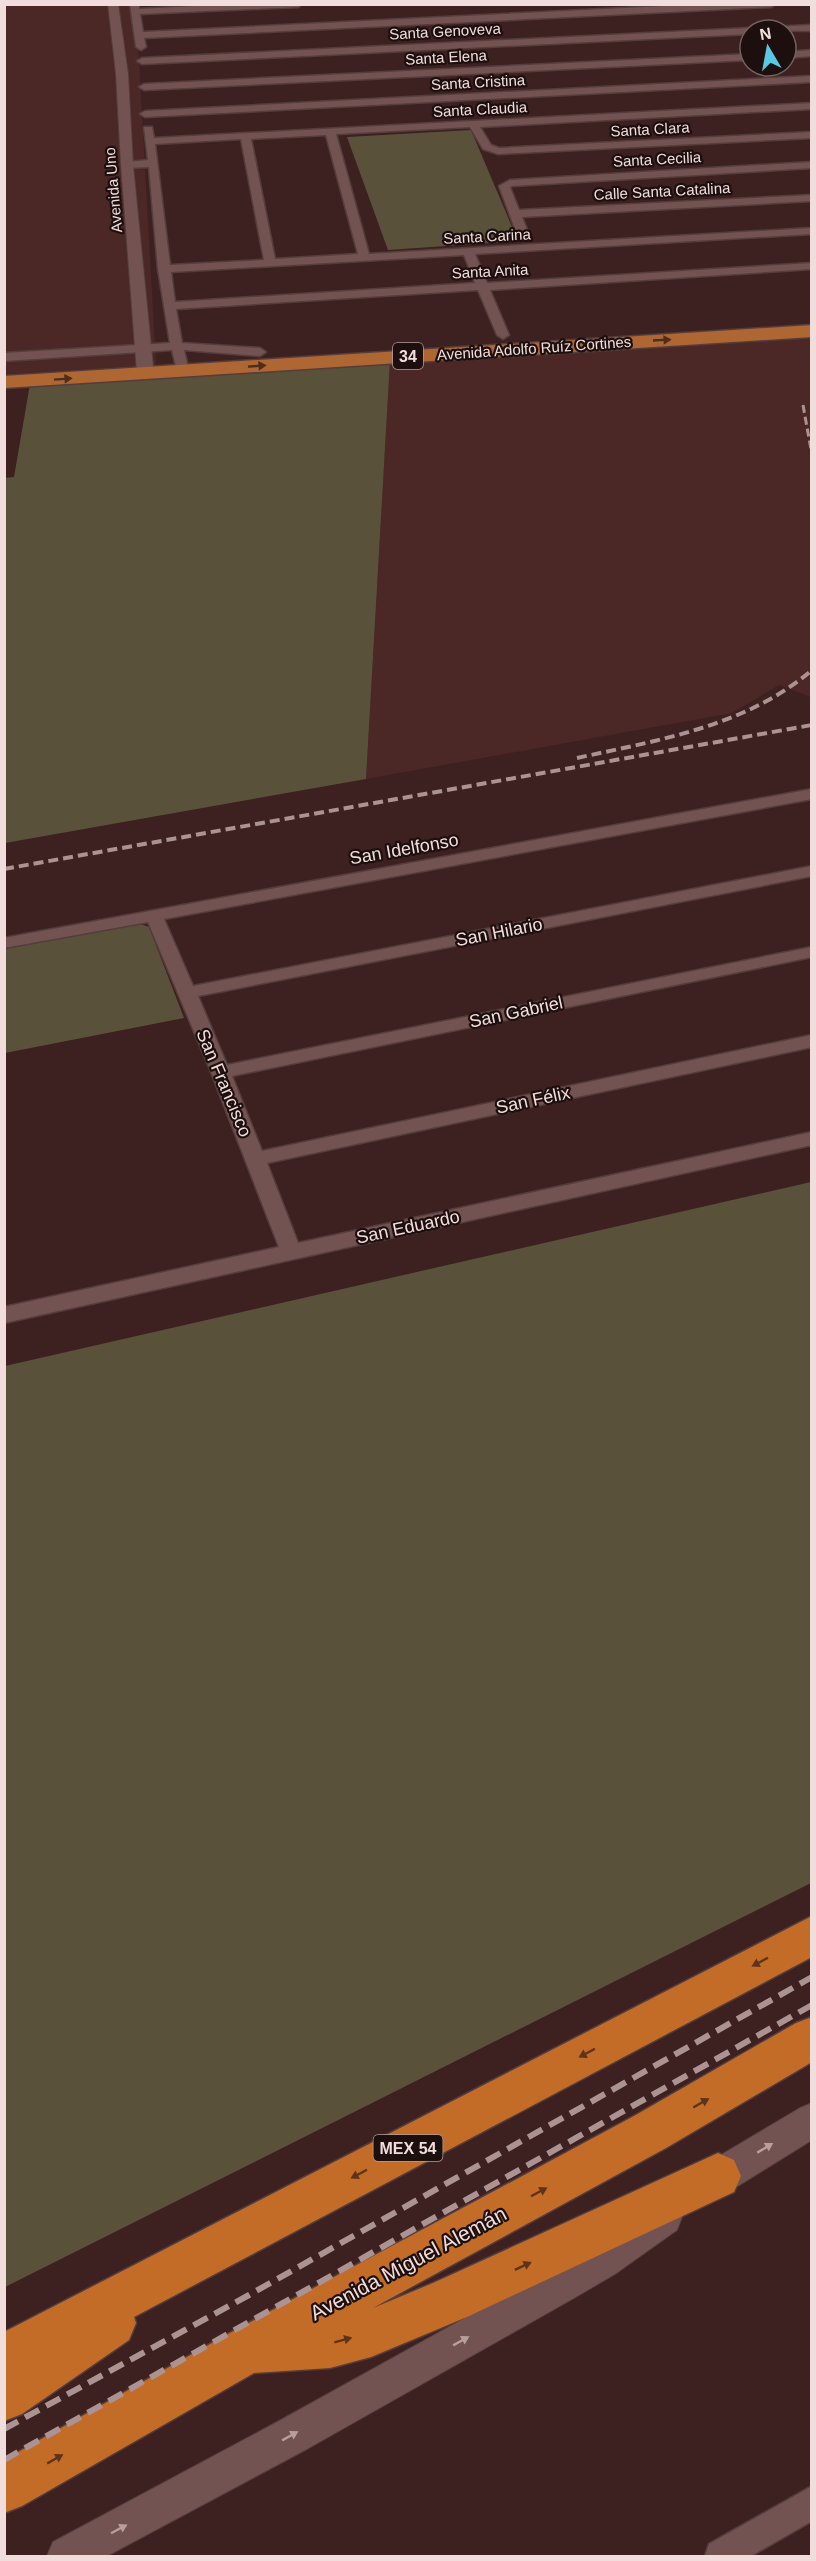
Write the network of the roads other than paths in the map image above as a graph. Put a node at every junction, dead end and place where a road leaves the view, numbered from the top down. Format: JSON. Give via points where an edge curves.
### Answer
{"nodes":[{"id":1,"x":113,"y":4,"type":"edge"},
{"id":2,"x":298,"y":4,"type":"edge"},
{"id":3,"x":482,"y":4,"type":"edge"},
{"id":4,"x":771,"y":4,"type":"edge"},
{"id":5,"x":699,"y":6,"type":"edge"},
{"id":6,"x":134,"y":8,"type":"edge"},
{"id":7,"x":738,"y":33,"type":"edge"},
{"id":8,"x":139,"y":35,"type":"junction"},
{"id":9,"x":738,"y":58,"type":"edge"},
{"id":10,"x":142,"y":61,"type":"junction"},
{"id":11,"x":121,"y":63,"type":"junction"},
{"id":12,"x":521,"y":69,"type":"junction"},
{"id":13,"x":812,"y":80,"type":"edge"},
{"id":14,"x":145,"y":101,"type":"junction"},
{"id":15,"x":812,"y":106,"type":"edge"},
{"id":16,"x":474,"y":125,"type":"junction"},
{"id":17,"x":330,"y":132,"type":"junction"},
{"id":18,"x":812,"y":135,"type":"edge"},
{"id":19,"x":246,"y":137,"type":"junction"},
{"id":20,"x":150,"y":141,"type":"junction"},
{"id":21,"x":154,"y":163,"type":"junction"},
{"id":22,"x":127,"y":165,"type":"junction"},
{"id":23,"x":812,"y":165,"type":"edge"},
{"id":24,"x":812,"y":198,"type":"edge"},
{"id":25,"x":514,"y":213,"type":"junction"},
{"id":26,"x":812,"y":231,"type":"edge"},
{"id":27,"x":524,"y":237,"type":"dead end"},
{"id":28,"x":468,"y":252,"type":"junction"},
{"id":29,"x":364,"y":257,"type":"junction"},
{"id":30,"x":270,"y":262,"type":"junction"},
{"id":31,"x":812,"y":266,"type":"edge"},
{"id":32,"x":164,"y":269,"type":"junction"},
{"id":33,"x":151,"y":284,"type":"junction"},
{"id":34,"x":483,"y":286,"type":"junction"},
{"id":35,"x":170,"y":306,"type":"junction"},
{"id":36,"x":812,"y":316,"type":"edge"},
{"id":37,"x":812,"y":331,"type":"edge"},
{"id":38,"x":503,"y":335,"type":"junction"},
{"id":39,"x":4,"y":357,"type":"edge"},
{"id":40,"x":141,"y":357,"type":"junction"},
{"id":41,"x":180,"y":358,"type":"junction"},
{"id":42,"x":4,"y":367,"type":"edge"},
{"id":43,"x":4,"y":382,"type":"edge"},
{"id":44,"x":812,"y":794,"type":"edge"},
{"id":45,"x":812,"y":871,"type":"edge"},
{"id":46,"x":153,"y":914,"type":"junction"},
{"id":47,"x":4,"y":943,"type":"edge"},
{"id":48,"x":812,"y":952,"type":"edge"},
{"id":49,"x":186,"y":993,"type":"junction"},
{"id":50,"x":812,"y":1041,"type":"edge"},
{"id":51,"x":220,"y":1072,"type":"junction"},
{"id":52,"x":812,"y":1138,"type":"edge"},
{"id":53,"x":255,"y":1159,"type":"junction"},
{"id":54,"x":292,"y":1253,"type":"junction"},
{"id":55,"x":4,"y":1315,"type":"edge"},
{"id":56,"x":812,"y":1935,"type":"edge"},
{"id":57,"x":812,"y":2038,"type":"edge"},
{"id":58,"x":812,"y":2120,"type":"edge"},
{"id":59,"x":718,"y":2176,"type":"junction"},
{"id":60,"x":237,"y":2238,"type":"junction"},
{"id":61,"x":243,"y":2352,"type":"junction"},
{"id":62,"x":4,"y":2359,"type":"edge"},
{"id":63,"x":4,"y":2396,"type":"edge"},
{"id":64,"x":4,"y":2488,"type":"edge"},
{"id":65,"x":812,"y":2502,"type":"edge"},
{"id":66,"x":67,"y":2556,"type":"edge"},
{"id":67,"x":721,"y":2556,"type":"edge"}],
"edges":[{"from":1,"to":11,"type":"street","name":"Avenida Uno"},
{"from":2,"to":6,"type":"street"},
{"from":3,"to":12,"type":"street"},
{"from":4,"to":5,"type":"street"},
{"from":5,"to":12,"type":"street"},
{"from":6,"to":8,"type":"street","name":"Avenida Uno"},
{"from":7,"to":12,"type":"street","name":"Santa Genoveva"},
{"from":8,"to":10,"type":"street","name":"Avenida Uno"},
{"from":8,"to":12,"type":"street"},
{"from":9,"to":12,"type":"street","name":"Santa Elena"},
{"from":10,"to":11,"type":"street"},
{"from":10,"to":12,"type":"street","name":"Santa Genoveva"},
{"from":10,"to":14,"type":"street","name":"Avenida Uno"},
{"from":11,"to":22,"type":"street","name":"Avenida Uno"},
{"from":12,"to":13,"type":"street","name":"Santa Cristina"},
{"from":12,"to":14,"type":"street","name":"Santa Cristina"},
{"from":12,"to":14,"type":"street","name":"Santa Elena"},
{"from":12,"to":15,"type":"street","name":"Santa Claudia"},
{"from":12,"to":16,"type":"street","name":"Santa Claudia"},
{"from":14,"to":20,"type":"street","name":"Avenida Uno"},
{"from":16,"to":17,"type":"street","name":"Santa Claudia"},
{"from":16,"to":18,"type":"street","name":"Santa Clara","via":[[491,150]]},
{"from":17,"to":19,"type":"street","name":"Santa Claudia"},
{"from":17,"to":29,"type":"street"},
{"from":19,"to":20,"type":"street","name":"Santa Claudia"},
{"from":19,"to":30,"type":"street"},
{"from":20,"to":21,"type":"street","name":"Avenida Uno"},
{"from":21,"to":22,"type":"street"},
{"from":21,"to":32,"type":"street","name":"Avenida Uno"},
{"from":22,"to":33,"type":"street","name":"Avenida Uno"},
{"from":23,"to":25,"type":"street","name":"Santa Cecilia","via":[[517,182],[504,186]]},
{"from":24,"to":25,"type":"street","name":"Calle Santa Catalina"},
{"from":25,"to":27,"type":"street"},
{"from":26,"to":28,"type":"street","name":"Santa Carina"},
{"from":28,"to":29,"type":"street","name":"Santa Carina"},
{"from":28,"to":34,"type":"street"},
{"from":29,"to":30,"type":"street","name":"Santa Carina"},
{"from":30,"to":32,"type":"street","name":"Santa Carina"},
{"from":31,"to":34,"type":"street","name":"Santa Anita"},
{"from":32,"to":33,"type":"street","name":"Avenida Uno"},
{"from":33,"to":35,"type":"street","name":"Avenida Uno"},
{"from":33,"to":40,"type":"street","name":"Avenida Uno"},
{"from":34,"to":35,"type":"street","name":"Santa Anita"},
{"from":34,"to":38,"type":"street"},
{"from":35,"to":41,"type":"street","name":"Avenida Uno"},
{"from":36,"to":38,"type":"main road","name":"Avenida Adolfo Ruíz Cortines","number":"34"},
{"from":41,"to":37,"type":"main road","name":"Avenida Adolfo Ruíz Cortines","number":"34","one_way":true},
{"from":38,"to":41,"type":"main road","name":"Avenida Adolfo Ruíz Cortines","number":"34"},
{"from":39,"to":40,"type":"street"},
{"from":40,"to":41,"type":"main road","name":"Avenida Adolfo Ruíz Cortines","number":"34"},
{"from":40,"to":42,"type":"main road"},
{"from":43,"to":40,"type":"main road","name":"Avenida Adolfo Ruíz Cortines","number":"34","one_way":true},
{"from":44,"to":46,"type":"street","name":"San Idelfonso"},
{"from":45,"to":49,"type":"street","name":"San Hilario"},
{"from":46,"to":47,"type":"street","name":"San Idelfonso"},
{"from":46,"to":49,"type":"street","name":"San Francisco"},
{"from":48,"to":51,"type":"street","name":"San Gabriel"},
{"from":49,"to":51,"type":"street","name":"San Francisco"},
{"from":50,"to":53,"type":"street","name":"San Félix"},
{"from":51,"to":53,"type":"street","name":"San Francisco"},
{"from":52,"to":54,"type":"street","name":"San Eduardo"},
{"from":53,"to":54,"type":"street","name":"San Francisco"},
{"from":54,"to":55,"type":"street","name":"San Eduardo"},
{"from":56,"to":60,"type":"highway","number":"MEX 54","one_way":true},
{"from":61,"to":57,"type":"highway","name":"Avenida Miguel Alemán","one_way":true,"via":[[650,2132]]},
{"from":59,"to":58,"type":"street","one_way":true},
{"from":61,"to":59,"type":"highway","one_way":true,"via":[[330,2344],[370,2332],[450,2300]]},
{"from":66,"to":59,"type":"street","one_way":true,"via":[[561,2285],[643,2234]]},
{"from":60,"to":62,"type":"highway","number":"MEX 54"},
{"from":60,"to":63,"type":"highway"},
{"from":64,"to":61,"type":"highway","name":"Avenida Miguel Alemán","one_way":true},
{"from":65,"to":67,"type":"street"}]}
